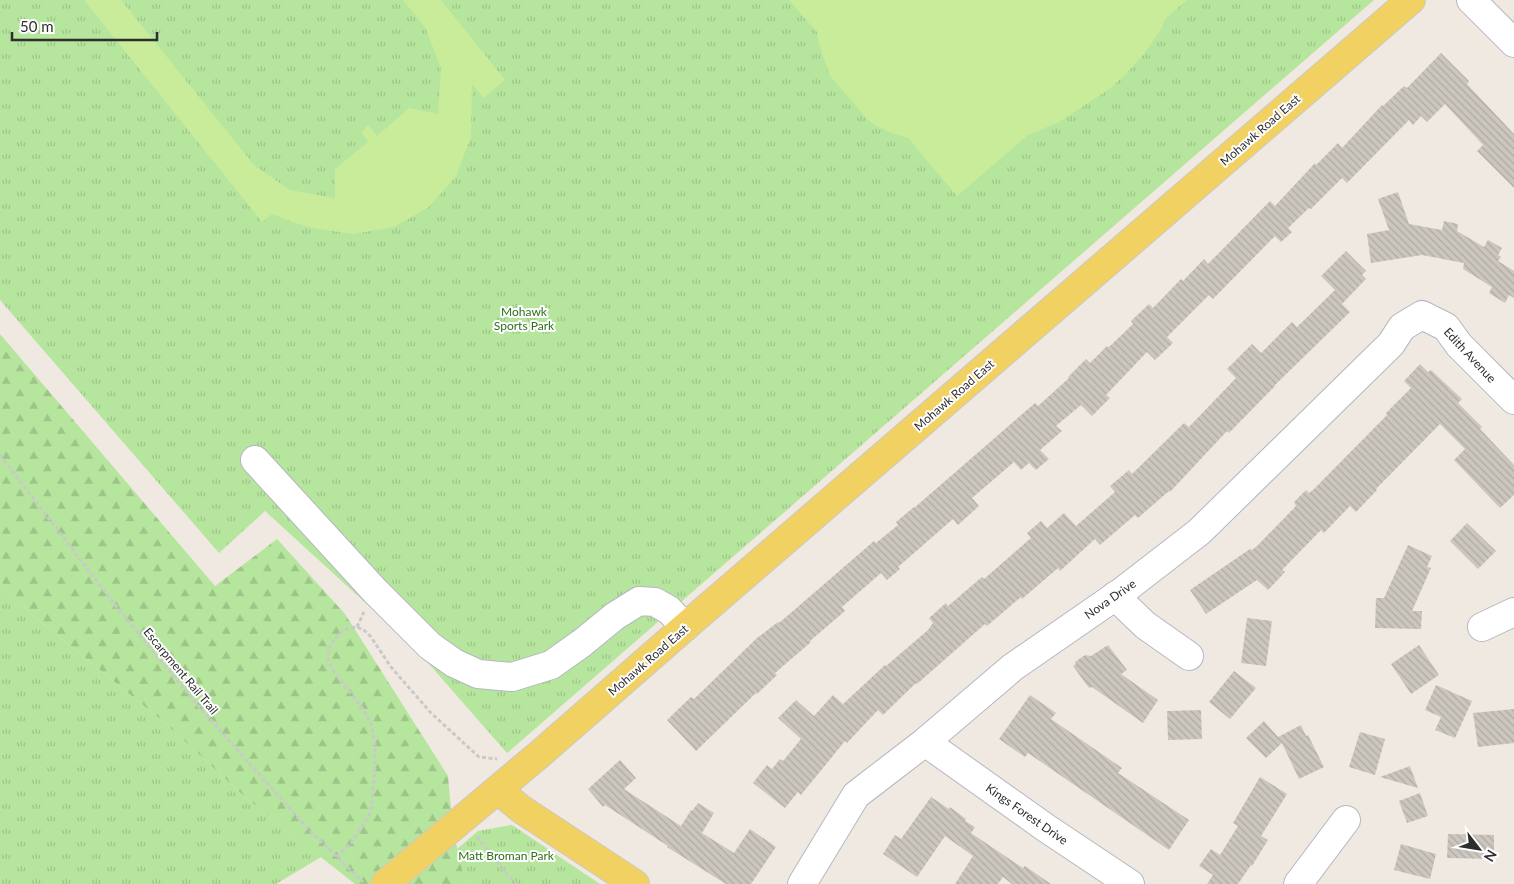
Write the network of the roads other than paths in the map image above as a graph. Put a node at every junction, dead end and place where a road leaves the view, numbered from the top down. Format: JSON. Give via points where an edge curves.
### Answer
{"nodes":[{"id":1,"x":1411,"y":0,"type":"edge"},
{"id":2,"x":1471,"y":0,"type":"edge"},
{"id":3,"x":1514,"y":43,"type":"edge"},
{"id":4,"x":1422,"y":315,"type":"joint"},
{"id":5,"x":1514,"y":400,"type":"edge"},
{"id":6,"x":255,"y":460,"type":"dead end"},
{"id":7,"x":1115,"y":596,"type":"junction"},
{"id":8,"x":1514,"y":612,"type":"edge"},
{"id":9,"x":685,"y":627,"type":"junction"},
{"id":10,"x":1482,"y":627,"type":"dead end"},
{"id":11,"x":1189,"y":656,"type":"dead end"},
{"id":12,"x":925,"y":742,"type":"junction"},
{"id":13,"x":498,"y":790,"type":"junction"},
{"id":14,"x":1346,"y":820,"type":"dead end"},
{"id":15,"x":392,"y":878,"type":"edge"},
{"id":16,"x":635,"y":884,"type":"edge"},
{"id":17,"x":802,"y":884,"type":"edge"},
{"id":18,"x":1130,"y":884,"type":"edge"},
{"id":19,"x":1298,"y":884,"type":"edge"}],
"edges":[{"from":1,"to":9,"type":"main road","name":"Mohawk Road East"},
{"from":2,"to":3,"type":"street"},
{"from":4,"to":5,"type":"street","name":"Edith Avenue","via":[[1446,327],[1459,345]]},
{"from":4,"to":7,"type":"street","name":"Nova Drive","via":[[1402,327],[1391,344],[1199,532]]},
{"from":6,"to":9,"type":"street","via":[[430,646],[454,663],[478,674],[512,677],[551,665],[639,601],[654,602],[669,610]]},
{"from":7,"to":11,"type":"street","via":[[1145,625]]},
{"from":7,"to":12,"type":"street","name":"Nova Drive","via":[[1013,667]]},
{"from":8,"to":10,"type":"street"},
{"from":9,"to":13,"type":"main road","name":"Mohawk Road East"},
{"from":12,"to":17,"type":"street","name":"Nova Drive","via":[[856,795]]},
{"from":12,"to":18,"type":"street","name":"Kings Forest Drive"},
{"from":13,"to":15,"type":"main road","name":"Mohawk Road East"},
{"from":13,"to":16,"type":"main road","via":[[521,809]]},
{"from":14,"to":19,"type":"street"}]}
